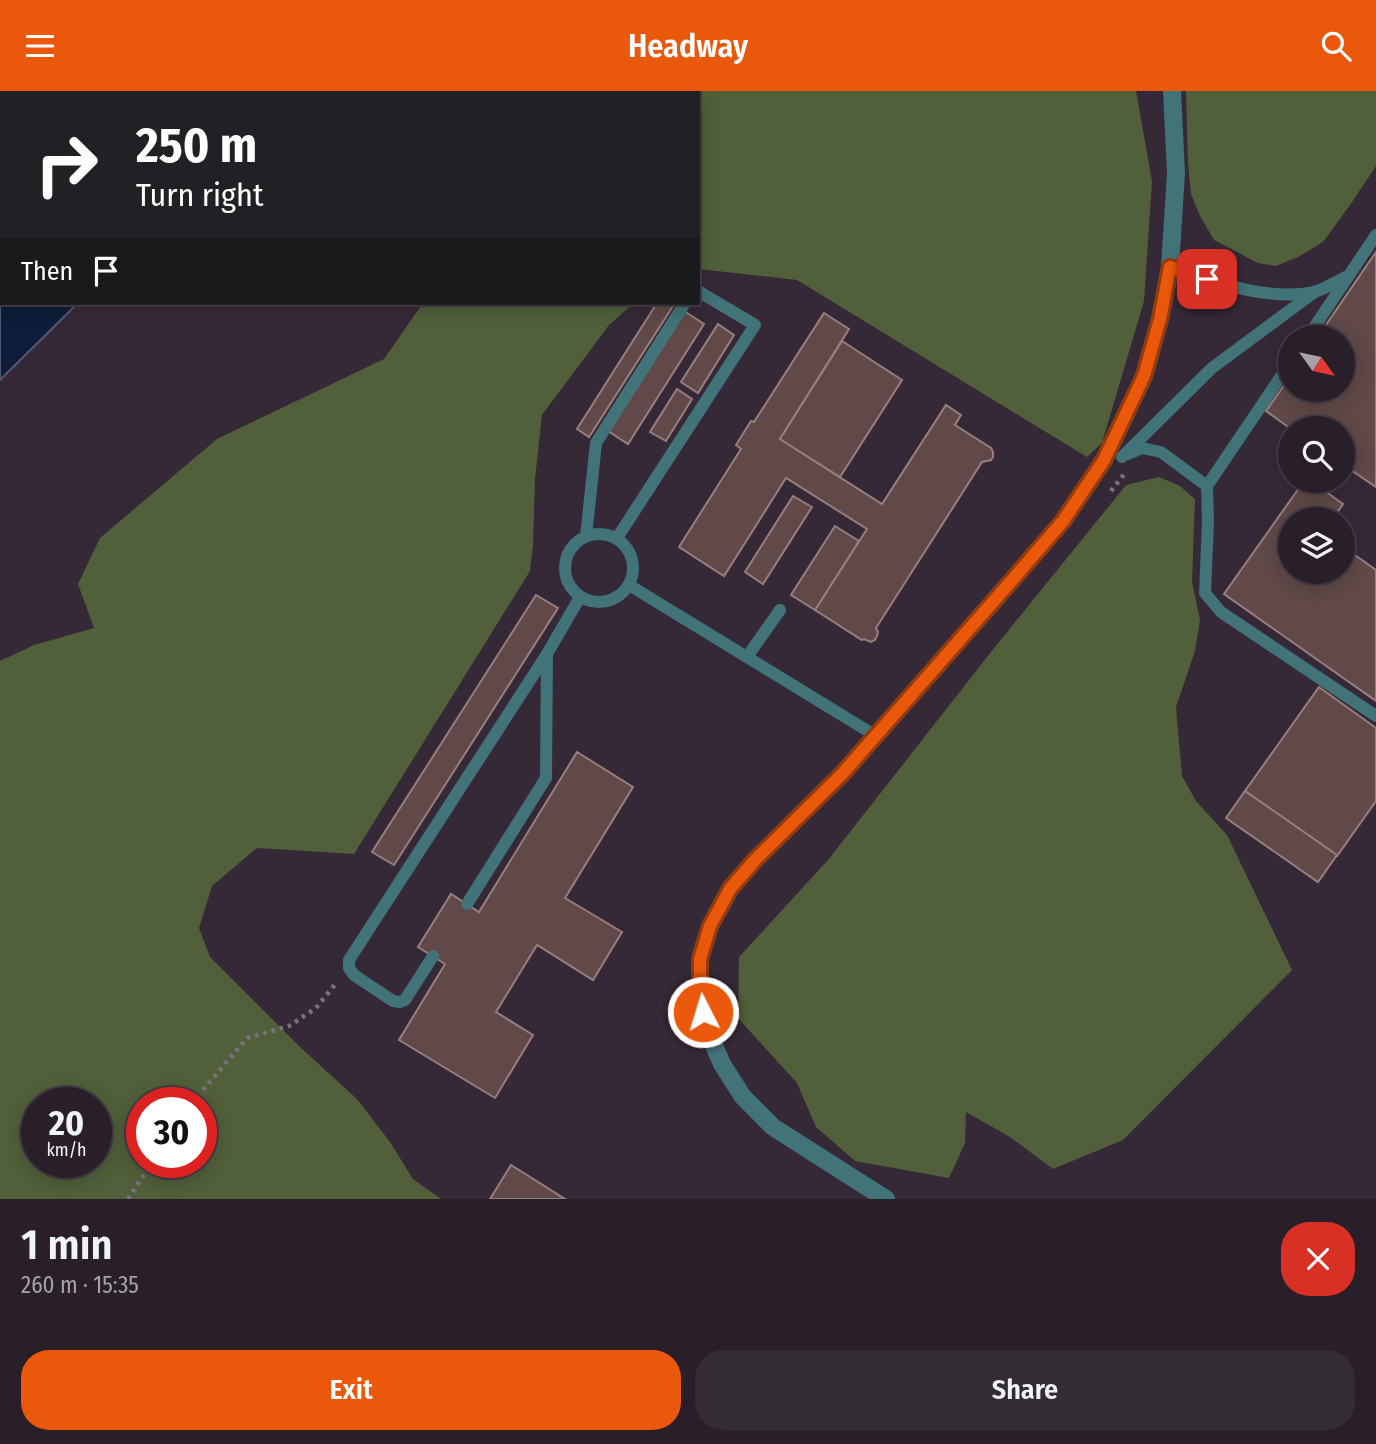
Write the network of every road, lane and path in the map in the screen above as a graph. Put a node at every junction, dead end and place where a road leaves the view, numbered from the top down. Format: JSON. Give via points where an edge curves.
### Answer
{"nodes":[{"id":1,"x":1172,"y":91,"type":"edge"},
{"id":2,"x":1376,"y":235,"type":"edge"},
{"id":3,"x":1170,"y":267,"type":"junction"},
{"id":4,"x":1348,"y":276,"type":"junction"},
{"id":5,"x":1316,"y":291,"type":"junction"},
{"id":6,"x":700,"y":292,"type":"edge"},
{"id":7,"x":684,"y":305,"type":"edge"},
{"id":8,"x":1316,"y":325,"type":"edge"},
{"id":9,"x":1278,"y":381,"type":"edge"},
{"id":10,"x":1122,"y":457,"type":"junction"},
{"id":11,"x":1104,"y":460,"type":"junction"},
{"id":12,"x":1207,"y":486,"type":"junction"},
{"id":13,"x":586,"y":536,"type":"junction"},
{"id":14,"x":617,"y":538,"type":"junction"},
{"id":15,"x":629,"y":585,"type":"junction"},
{"id":16,"x":580,"y":597,"type":"junction"},
{"id":17,"x":780,"y":610,"type":"dead end"},
{"id":18,"x":547,"y":654,"type":"junction"},
{"id":19,"x":747,"y":657,"type":"junction"},
{"id":20,"x":1376,"y":716,"type":"edge"},
{"id":21,"x":876,"y":736,"type":"junction"},
{"id":22,"x":467,"y":904,"type":"dead end"},
{"id":23,"x":433,"y":956,"type":"dead end"},
{"id":24,"x":349,"y":968,"type":"junction"},
{"id":25,"x":206,"y":1087,"type":"edge"},
{"id":26,"x":142,"y":1178,"type":"edge"},
{"id":27,"x":128,"y":1199,"type":"edge"},
{"id":28,"x":886,"y":1199,"type":"edge"}],
"edges":[{"from":1,"to":3,"type":"street","via":[[1176,173]]},
{"from":2,"to":4,"type":"lane"},
{"from":3,"to":5,"type":"lane","via":[[1225,286],[1289,295]]},
{"from":3,"to":11,"type":"street","via":[[1144,376]]},
{"from":4,"to":5,"type":"lane"},
{"from":4,"to":8,"type":"lane"},
{"from":5,"to":10,"type":"lane","via":[[1212,369]]},
{"from":6,"to":14,"type":"lane","via":[[755,325]]},
{"from":7,"to":13,"type":"lane","via":[[596,443]]},
{"from":9,"to":12,"type":"lane"},
{"from":10,"to":11,"type":"lane"},
{"from":10,"to":12,"type":"lane","via":[[1142,448],[1161,453]]},
{"from":11,"to":21,"type":"street","via":[[1063,521]]},
{"from":12,"to":20,"type":"lane","via":[[1205,593],[1221,612]]},
{"from":13,"to":14,"type":"lane","via":[[596,533]]},
{"from":13,"to":16,"type":"lane","via":[[576,541],[565,559],[566,580]]},
{"from":14,"to":15,"type":"lane","via":[[634,564]]},
{"from":15,"to":16,"type":"lane","via":[[612,600]]},
{"from":15,"to":19,"type":"lane"},
{"from":16,"to":18,"type":"lane"},
{"from":17,"to":19,"type":"lane"},
{"from":18,"to":22,"type":"lane","via":[[546,778]]},
{"from":18,"to":24,"type":"lane","via":[[349,960]]},
{"from":19,"to":21,"type":"lane"},
{"from":21,"to":28,"type":"street","via":[[730,889],[710,926],[700,959],[700,997],[711,1039],[743,1097],[773,1127]]},
{"from":23,"to":24,"type":"lane","via":[[400,1002]]},
{"from":24,"to":25,"type":"path","via":[[316,1008],[289,1026],[247,1038]]},
{"from":26,"to":27,"type":"path"}]}
